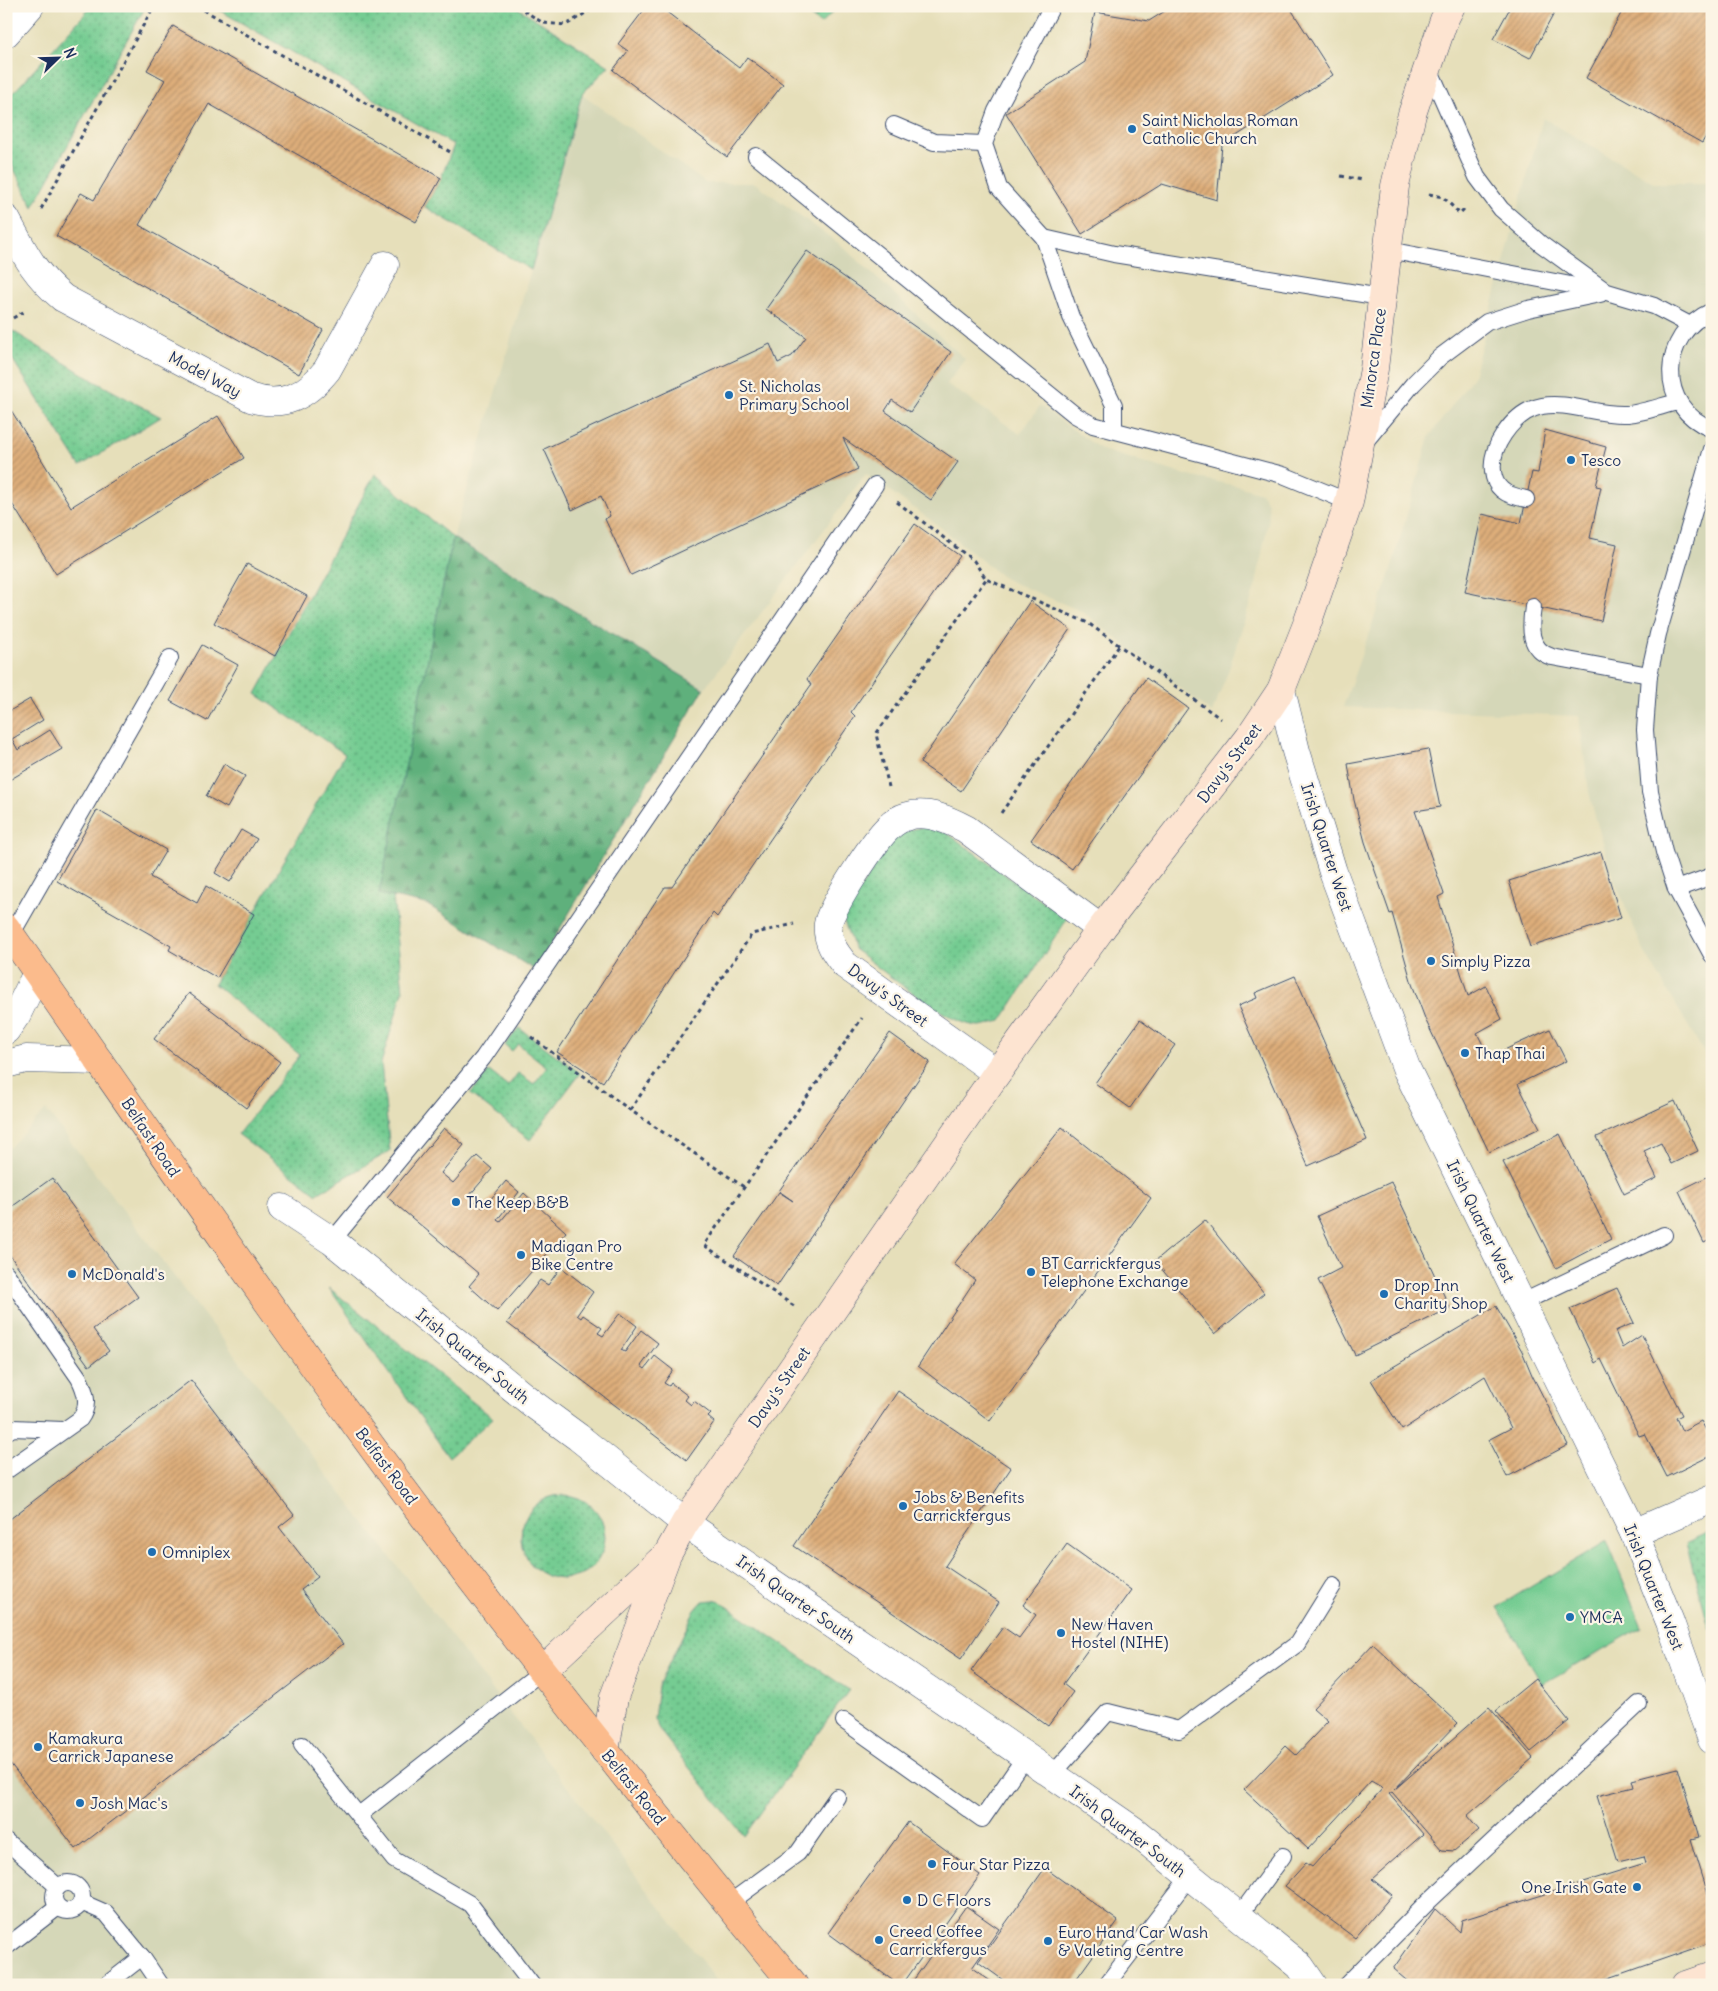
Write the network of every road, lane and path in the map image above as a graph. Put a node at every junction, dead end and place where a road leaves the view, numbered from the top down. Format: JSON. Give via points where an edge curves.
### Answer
{"nodes":[{"id":1,"x":30,"y":6,"type":"edge"},
{"id":2,"x":154,"y":6,"type":"edge"},
{"id":3,"x":197,"y":6,"type":"edge"},
{"id":4,"x":517,"y":6,"type":"edge"},
{"id":5,"x":597,"y":6,"type":"edge"},
{"id":6,"x":1052,"y":6,"type":"edge"},
{"id":7,"x":1448,"y":13,"type":"edge"},
{"id":8,"x":6,"y":33,"type":"edge"},
{"id":9,"x":1428,"y":66,"type":"junction"},
{"id":10,"x":894,"y":124,"type":"dead end"},
{"id":11,"x":984,"y":144,"type":"junction"},
{"id":12,"x":452,"y":153,"type":"dead end"},
{"id":13,"x":756,"y":156,"type":"dead end"},
{"id":14,"x":6,"y":219,"type":"edge"},
{"id":15,"x":1044,"y":238,"type":"junction"},
{"id":16,"x":20,"y":245,"type":"junction"},
{"id":17,"x":1388,"y":250,"type":"junction"},
{"id":18,"x":385,"y":265,"type":"dead end"},
{"id":19,"x":1607,"y":292,"type":"junction"},
{"id":20,"x":1381,"y":297,"type":"junction"},
{"id":21,"x":1712,"y":311,"type":"edge"},
{"id":22,"x":1690,"y":325,"type":"junction"},
{"id":23,"x":1678,"y":402,"type":"junction"},
{"id":24,"x":1712,"y":429,"type":"edge"},
{"id":25,"x":1114,"y":430,"type":"junction"},
{"id":26,"x":1359,"y":449,"type":"junction"},
{"id":27,"x":1712,"y":449,"type":"edge"},
{"id":28,"x":874,"y":485,"type":"joint"},
{"id":29,"x":1526,"y":498,"type":"dead end"},
{"id":30,"x":1349,"y":502,"type":"junction"},
{"id":31,"x":986,"y":579,"type":"junction"},
{"id":32,"x":1533,"y":607,"type":"dead end"},
{"id":33,"x":1119,"y":646,"type":"junction"},
{"id":34,"x":170,"y":658,"type":"dead end"},
{"id":35,"x":1649,"y":675,"type":"junction"},
{"id":36,"x":1281,"y":690,"type":"junction"},
{"id":37,"x":1249,"y":738,"type":"junction"},
{"id":38,"x":897,"y":822,"type":"junction"},
{"id":39,"x":982,"y":840,"type":"junction"},
{"id":40,"x":1712,"y":876,"type":"edge"},
{"id":41,"x":1676,"y":889,"type":"junction"},
{"id":42,"x":829,"y":916,"type":"junction"},
{"id":43,"x":1101,"y":929,"type":"junction"},
{"id":44,"x":9,"y":931,"type":"edge"},
{"id":45,"x":1712,"y":955,"type":"edge"},
{"id":46,"x":37,"y":973,"type":"junction"},
{"id":47,"x":881,"y":991,"type":"junction"},
{"id":48,"x":509,"y":1020,"type":"junction"},
{"id":49,"x":6,"y":1030,"type":"edge"},
{"id":50,"x":99,"y":1061,"type":"junction"},
{"id":51,"x":6,"y":1064,"type":"edge"},
{"id":52,"x":997,"y":1073,"type":"junction"},
{"id":53,"x":630,"y":1110,"type":"junction"},
{"id":54,"x":744,"y":1187,"type":"junction"},
{"id":55,"x":282,"y":1208,"type":"dead end"},
{"id":56,"x":1664,"y":1235,"type":"dead end"},
{"id":57,"x":332,"y":1241,"type":"junction"},
{"id":58,"x":6,"y":1273,"type":"edge"},
{"id":59,"x":1521,"y":1303,"type":"junction"},
{"id":60,"x":822,"y":1325,"type":"junction"},
{"id":61,"x":64,"y":1430,"type":"junction"},
{"id":62,"x":6,"y":1432,"type":"edge"},
{"id":63,"x":6,"y":1471,"type":"edge"},
{"id":64,"x":1712,"y":1499,"type":"edge"},
{"id":65,"x":685,"y":1523,"type":"junction"},
{"id":66,"x":1634,"y":1533,"type":"junction"},
{"id":67,"x":666,"y":1555,"type":"junction"},
{"id":68,"x":1333,"y":1586,"type":"dead end"},
{"id":69,"x":542,"y":1671,"type":"junction"},
{"id":70,"x":1639,"y":1704,"type":"dead end"},
{"id":71,"x":844,"y":1720,"type":"dead end"},
{"id":72,"x":1712,"y":1740,"type":"edge"},
{"id":73,"x":302,"y":1745,"type":"dead end"},
{"id":74,"x":605,"y":1751,"type":"junction"},
{"id":75,"x":1025,"y":1757,"type":"junction"},
{"id":76,"x":1052,"y":1776,"type":"junction"},
{"id":77,"x":837,"y":1797,"type":"dead end"},
{"id":78,"x":359,"y":1816,"type":"junction"},
{"id":79,"x":8,"y":1846,"type":"edge"},
{"id":80,"x":1284,"y":1856,"type":"dead end"},
{"id":81,"x":1190,"y":1876,"type":"junction"},
{"id":82,"x":58,"y":1887,"type":"junction"},
{"id":83,"x":81,"y":1902,"type":"junction"},
{"id":84,"x":728,"y":1904,"type":"junction"},
{"id":85,"x":58,"y":1907,"type":"junction"},
{"id":86,"x":1239,"y":1916,"type":"junction"},
{"id":87,"x":6,"y":1947,"type":"edge"},
{"id":88,"x":142,"y":1957,"type":"junction"},
{"id":89,"x":1712,"y":1976,"type":"edge"},
{"id":90,"x":106,"y":1985,"type":"edge"},
{"id":91,"x":161,"y":1985,"type":"edge"},
{"id":92,"x":532,"y":1985,"type":"edge"},
{"id":93,"x":794,"y":1985,"type":"edge"},
{"id":94,"x":1106,"y":1985,"type":"edge"},
{"id":95,"x":1313,"y":1985,"type":"edge"},
{"id":96,"x":1346,"y":1985,"type":"edge"},
{"id":97,"x":1686,"y":1985,"type":"edge"}],
"edges":[{"from":1,"to":8,"type":"street"},
{"from":2,"to":16,"type":"path"},
{"from":3,"to":12,"type":"path"},
{"from":4,"to":5,"type":"path","via":[[543,23],[566,25]]},
{"from":6,"to":11,"type":"lane","via":[[996,111]]},
{"from":7,"to":9,"type":"street","name":"Minorca Place"},
{"from":9,"to":17,"type":"street","name":"Minorca Place","via":[[1412,114],[1395,186]]},
{"from":9,"to":19,"type":"lane","via":[[1477,178],[1502,209],[1541,244]]},
{"from":10,"to":11,"type":"lane","via":[[934,142]]},
{"from":11,"to":15,"type":"lane","via":[[999,188]]},
{"from":13,"to":25,"type":"lane","via":[[1075,415],[1093,425]]},
{"from":14,"to":16,"type":"street","name":"Model Way"},
{"from":15,"to":20,"type":"lane","via":[[1114,254]]},
{"from":15,"to":25,"type":"lane","via":[[1071,317],[1114,405]]},
{"from":16,"to":18,"type":"street","name":"Model Way","via":[[31,266],[62,298],[251,398],[270,402],[294,397],[327,370]]},
{"from":17,"to":19,"type":"lane"},
{"from":17,"to":20,"type":"street","name":"Minorca Place"},
{"from":19,"to":22,"type":"lane","via":[[1654,306]]},
{"from":19,"to":26,"type":"lane","via":[[1528,309],[1487,322],[1440,357]]},
{"from":20,"to":26,"type":"street","name":"Minorca Place","via":[[1374,369]]},
{"from":21,"to":22,"type":"lane"},
{"from":22,"to":23,"type":"lane","via":[[1677,341],[1671,362]]},
{"from":23,"to":24,"type":"lane","via":[[1689,415]]},
{"from":23,"to":29,"type":"lane","via":[[1629,414],[1557,404],[1527,412],[1499,441],[1492,466],[1500,490]]},
{"from":25,"to":30,"type":"lane","via":[[1283,475]]},
{"from":26,"to":30,"type":"street","name":"Minorca Place"},
{"from":27,"to":35,"type":"lane","via":[[1671,584]]},
{"from":28,"to":31,"type":"path","via":[[974,561]]},
{"from":28,"to":48,"type":"lane"},
{"from":30,"to":36,"type":"street","name":"Minorca Place"},
{"from":31,"to":33,"type":"path","via":[[1088,623]]},
{"from":31,"to":38,"type":"path","via":[[876,734]]},
{"from":32,"to":35,"type":"lane","via":[[1532,635],[1544,653]]},
{"from":33,"to":37,"type":"path"},
{"from":33,"to":39,"type":"path"},
{"from":34,"to":44,"type":"lane"},
{"from":35,"to":41,"type":"lane","via":[[1645,730],[1650,792]]},
{"from":36,"to":37,"type":"street","name":"Davy's Street"},
{"from":36,"to":59,"type":"street","name":"Irish Quarter West","via":[[1296,751],[1334,872],[1407,1070]]},
{"from":37,"to":43,"type":"street","name":"Davy's Street"},
{"from":38,"to":39,"type":"street","via":[[918,814],[937,817],[966,829]]},
{"from":38,"to":42,"type":"street","via":[[878,839]]},
{"from":39,"to":43,"type":"street"},
{"from":40,"to":41,"type":"lane"},
{"from":41,"to":45,"type":"lane"},
{"from":42,"to":47,"type":"street","name":"Davy's Street","via":[[829,940],[835,953],[845,965]]},
{"from":42,"to":53,"type":"path","via":[[752,934]]},
{"from":43,"to":52,"type":"street","name":"Davy's Street"},
{"from":44,"to":46,"type":"highway","name":"Belfast Road"},
{"from":46,"to":49,"type":"street"},
{"from":46,"to":50,"type":"highway","name":"Belfast Road"},
{"from":47,"to":52,"type":"street","name":"Davy's Street"},
{"from":47,"to":54,"type":"path"},
{"from":48,"to":53,"type":"path"},
{"from":48,"to":57,"type":"lane","via":[[483,1058]]},
{"from":50,"to":51,"type":"street","via":[[26,1059]]},
{"from":50,"to":69,"type":"highway","name":"Belfast Road","via":[[189,1193],[362,1434]]},
{"from":52,"to":60,"type":"street","name":"Davy's Street"},
{"from":53,"to":54,"type":"path"},
{"from":54,"to":60,"type":"path","via":[[704,1245]]},
{"from":55,"to":57,"type":"street","name":"Irish Quarter South"},
{"from":56,"to":59,"type":"lane"},
{"from":57,"to":65,"type":"street","name":"Irish Quarter South","via":[[532,1404]]},
{"from":58,"to":61,"type":"lane","via":[[85,1391],[87,1403],[83,1414]]},
{"from":59,"to":66,"type":"street","name":"Irish Quarter West"},
{"from":60,"to":65,"type":"street","name":"Davy's Street"},
{"from":61,"to":62,"type":"lane","via":[[13,1428]]},
{"from":61,"to":63,"type":"lane"},
{"from":64,"to":66,"type":"street"},
{"from":65,"to":67,"type":"street","name":"Davy's Street"},
{"from":65,"to":75,"type":"street","name":"Irish Quarter South"},
{"from":66,"to":72,"type":"street","name":"Irish Quarter West"},
{"from":67,"to":69,"type":"street","name":"Davy's Street"},
{"from":67,"to":74,"type":"street","name":"Davy's Street","via":[[614,1697]]},
{"from":68,"to":76,"type":"lane","via":[[1296,1644],[1178,1730],[1108,1712]]},
{"from":69,"to":74,"type":"highway","name":"Belfast Road"},
{"from":69,"to":78,"type":"lane"},
{"from":70,"to":96,"type":"lane","via":[[1428,1902]]},
{"from":71,"to":75,"type":"lane","via":[[982,1819]]},
{"from":73,"to":78,"type":"lane"},
{"from":74,"to":84,"type":"highway","name":"Belfast Road"},
{"from":75,"to":76,"type":"street","name":"Irish Quarter South"},
{"from":76,"to":81,"type":"street","name":"Irish Quarter South","via":[[1133,1830]]},
{"from":77,"to":84,"type":"lane","via":[[798,1853]]},
{"from":78,"to":92,"type":"lane","via":[[394,1860],[470,1904]]},
{"from":79,"to":82,"type":"lane"},
{"from":80,"to":86,"type":"lane"},
{"from":81,"to":86,"type":"street","name":"Irish Quarter South"},
{"from":81,"to":94,"type":"lane"},
{"from":82,"to":83,"type":"lane","via":[[66,1883],[76,1885],[81,1893]]},
{"from":82,"to":85,"type":"lane","via":[[54,1895]]},
{"from":83,"to":85,"type":"lane","via":[[71,1911]]},
{"from":83,"to":88,"type":"lane","via":[[106,1913]]},
{"from":84,"to":93,"type":"highway","name":"Belfast Road"},
{"from":85,"to":87,"type":"lane"},
{"from":86,"to":95,"type":"street","name":"Irish Quarter South","via":[[1300,1966]]},
{"from":88,"to":90,"type":"lane"},
{"from":88,"to":91,"type":"lane"},
{"from":89,"to":97,"type":"street"}]}
